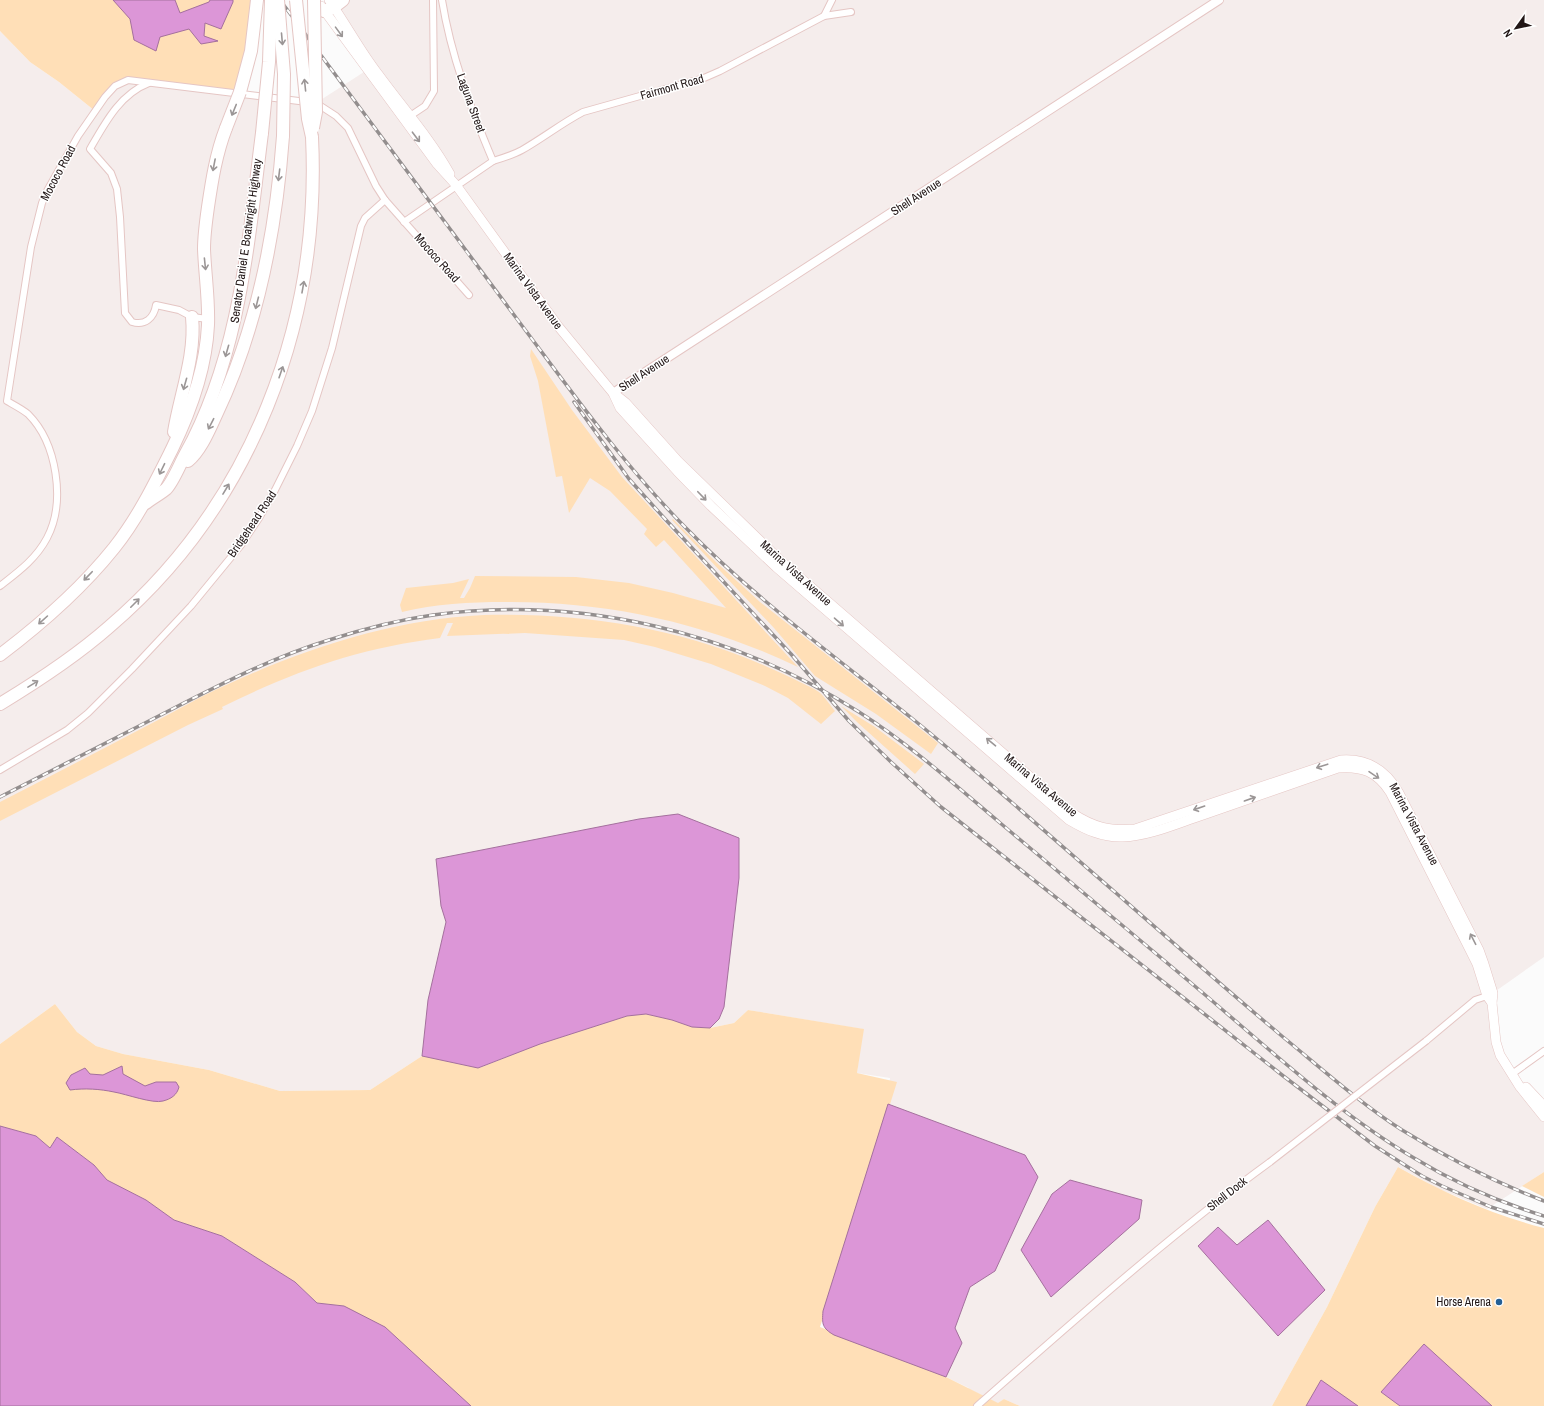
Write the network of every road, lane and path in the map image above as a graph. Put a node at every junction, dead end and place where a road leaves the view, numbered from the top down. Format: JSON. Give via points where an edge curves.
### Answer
{"nodes":[{"id":1,"x":257,"y":0,"type":"edge"},
{"id":2,"x":271,"y":0,"type":"edge"},
{"id":3,"x":278,"y":0,"type":"edge"},
{"id":4,"x":296,"y":0,"type":"edge"},
{"id":5,"x":315,"y":0,"type":"edge"},
{"id":6,"x":433,"y":0,"type":"edge"},
{"id":7,"x":442,"y":0,"type":"edge"},
{"id":8,"x":832,"y":0,"type":"edge"},
{"id":9,"x":1219,"y":0,"type":"edge"},
{"id":10,"x":332,"y":3,"type":"edge"},
{"id":11,"x":850,"y":12,"type":"dead end"},
{"id":12,"x":824,"y":16,"type":"junction"},
{"id":13,"x":151,"y":82,"type":"junction"},
{"id":14,"x":410,"y":116,"type":"junction"},
{"id":15,"x":312,"y":137,"type":"junction"},
{"id":16,"x":493,"y":161,"type":"junction"},
{"id":17,"x":456,"y":186,"type":"junction"},
{"id":18,"x":385,"y":200,"type":"junction"},
{"id":19,"x":404,"y":222,"type":"junction"},
{"id":20,"x":469,"y":295,"type":"dead end"},
{"id":21,"x":192,"y":317,"type":"junction"},
{"id":22,"x":208,"y":319,"type":"junction"},
{"id":23,"x":613,"y":393,"type":"junction"},
{"id":24,"x":172,"y":449,"type":"junction"},
{"id":25,"x":176,"y":472,"type":"junction"},
{"id":26,"x":143,"y":505,"type":"junction"},
{"id":27,"x":0,"y":586,"type":"edge"},
{"id":28,"x":0,"y":655,"type":"edge"},
{"id":29,"x":0,"y":704,"type":"edge"},
{"id":30,"x":0,"y":770,"type":"edge"},
{"id":31,"x":1489,"y":999,"type":"junction"},
{"id":32,"x":1544,"y":1050,"type":"edge"},
{"id":33,"x":1512,"y":1074,"type":"junction"},
{"id":34,"x":1544,"y":1106,"type":"edge"},
{"id":35,"x":1544,"y":1117,"type":"edge"},
{"id":36,"x":977,"y":1406,"type":"edge"}],
"edges":[{"from":1,"to":22,"type":"highway","name":"Senator Daniel E Boatwright Highway","one_way":true,"bridge":true,"via":[[247,70],[214,168],[204,257],[208,287]]},
{"from":2,"to":25,"type":"highway","name":"Senator Daniel E Boatwright Highway","one_way":true,"bridge":true,"via":[[269,62],[262,133],[242,279],[230,342],[198,431]]},
{"from":3,"to":25,"type":"highway","name":"Senator Daniel E Boatwright Highway","one_way":true,"bridge":true,"via":[[284,74],[283,136],[278,186],[258,300],[248,337],[229,387],[192,458]]},
{"from":15,"to":4,"type":"highway","one_way":true,"bridge":true},
{"from":5,"to":10,"type":"main road","name":"Marina Vista Avenue"},
{"from":5,"to":15,"type":"highway","bridge":true,"via":[[316,112]]},
{"from":6,"to":14,"type":"street","via":[[434,90],[426,106]]},
{"from":7,"to":16,"type":"street","name":"Laguna Street","via":[[460,75]]},
{"from":8,"to":12,"type":"street"},
{"from":9,"to":23,"type":"street","name":"Shell Avenue"},
{"from":10,"to":14,"type":"main road","name":"Marina Vista Avenue","via":[[377,73]]},
{"from":10,"to":17,"type":"main road","name":"Marina Vista Avenue","one_way":true,"via":[[432,158]]},
{"from":11,"to":12,"type":"street","name":"Fairmont Road"},
{"from":12,"to":16,"type":"street","name":"Fairmont Road","via":[[704,78],[583,112],[523,149]]},
{"from":13,"to":18,"type":"street","name":"Mococo Road","via":[[316,103],[336,116],[348,128]]},
{"from":13,"to":21,"type":"street","via":[[122,100],[108,116],[90,149],[111,173],[117,189],[126,316],[135,323],[146,322],[153,315],[156,305],[179,310]]},
{"from":13,"to":27,"type":"street","name":"Mococo Road","via":[[128,80],[115,86],[105,96],[78,136],[42,203],[31,247],[7,401],[28,415],[46,443],[56,480],[56,511],[46,539],[33,558]]},
{"from":14,"to":17,"type":"main road","name":"Marina Vista Avenue","via":[[444,162]]},
{"from":29,"to":15,"type":"highway","one_way":true,"via":[[73,656],[133,605],[195,534],[222,496],[241,462],[277,383],[298,308],[306,270],[310,231]]},
{"from":16,"to":17,"type":"street"},
{"from":17,"to":19,"type":"street","name":"Mococo Road"},
{"from":17,"to":23,"type":"main road","name":"Marina Vista Avenue","via":[[558,326]]},
{"from":18,"to":19,"type":"street","name":"Mococo Road"},
{"from":18,"to":30,"type":"street","name":"Bridgehead Road","via":[[365,218],[361,226],[332,348],[312,411],[291,459],[241,545],[191,606],[88,713],[67,730]]},
{"from":19,"to":20,"type":"street","name":"Mococo Road"},
{"from":21,"to":22,"type":"street"},
{"from":21,"to":24,"type":"highway","one_way":true,"via":[[189,362]]},
{"from":22,"to":24,"type":"highway","name":"Senator Daniel E Boatwright Highway","via":[[206,349],[199,380]]},
{"from":23,"to":31,"type":"main road","name":"Marina Vista Avenue","via":[[620,408],[677,471],[757,549],[1069,820],[1082,827],[1096,834],[1138,835],[1338,768],[1365,769],[1374,775],[1385,784],[1394,799],[1477,964]]},
{"from":24,"to":26,"type":"highway","name":"Senator Daniel E Boatwright Highway","one_way":true},
{"from":25,"to":26,"type":"highway","name":"Senator Daniel E Boatwright Highway","via":[[167,488]]},
{"from":26,"to":28,"type":"highway","name":"Senator Daniel E Boatwright Highway","one_way":true,"via":[[115,547],[72,593]]},
{"from":31,"to":33,"type":"main road","name":"Marina Vista Avenue","via":[[1496,1042],[1500,1055]]},
{"from":31,"to":36,"type":"street","name":"Shell Dock","bridge":true,"via":[[1475,1000],[1426,1041],[1186,1226]]},
{"from":32,"to":33,"type":"street"},
{"from":33,"to":34,"type":"main road"},
{"from":33,"to":35,"type":"main road","name":"Marina Vista Avenue"}]}
